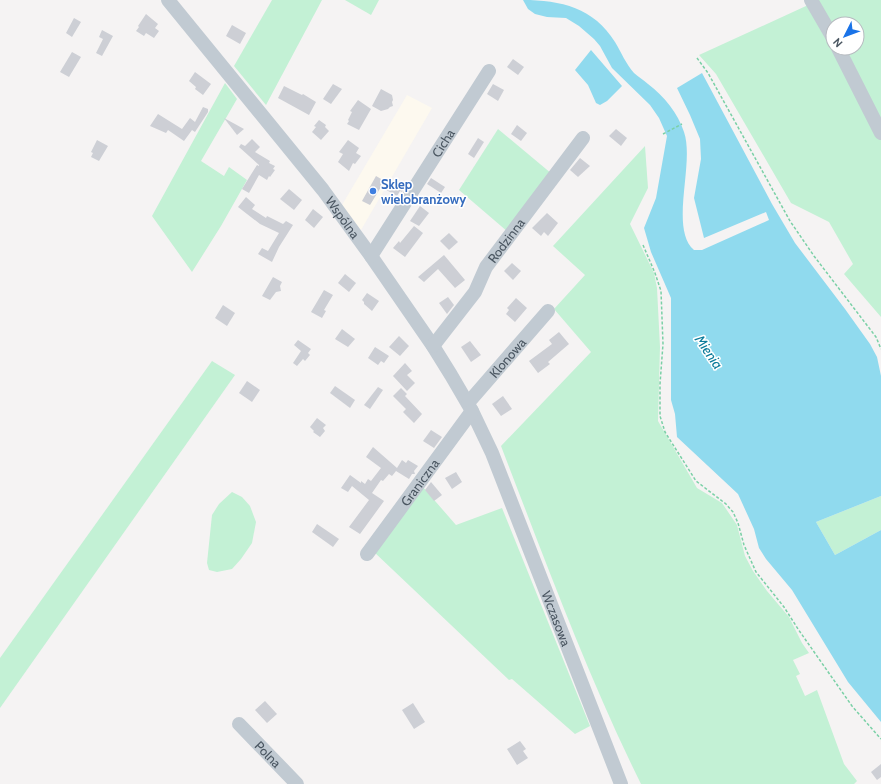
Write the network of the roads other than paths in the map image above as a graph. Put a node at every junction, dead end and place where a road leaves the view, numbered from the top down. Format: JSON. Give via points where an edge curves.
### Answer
{"nodes":[{"id":1,"x":168,"y":0,"type":"edge"},
{"id":2,"x":811,"y":0,"type":"edge"},
{"id":3,"x":825,"y":24,"type":"edge"},
{"id":4,"x":842,"y":56,"type":"edge"},
{"id":5,"x":489,"y":71,"type":"dead end"},
{"id":6,"x":881,"y":133,"type":"edge"},
{"id":7,"x":583,"y":138,"type":"dead end"},
{"id":8,"x":371,"y":256,"type":"junction"},
{"id":9,"x":548,"y":312,"type":"dead end"},
{"id":10,"x":433,"y":346,"type":"junction"},
{"id":11,"x":470,"y":407,"type":"junction"},
{"id":12,"x":492,"y":453,"type":"joint"},
{"id":13,"x":367,"y":554,"type":"dead end"},
{"id":14,"x":239,"y":724,"type":"dead end"},
{"id":15,"x":297,"y":784,"type":"edge"},
{"id":16,"x":621,"y":784,"type":"edge"}],
"edges":[{"from":1,"to":8,"type":"street","name":"Wspólna","via":[[323,190]]},
{"from":2,"to":3,"type":"street"},
{"from":4,"to":6,"type":"street"},
{"from":5,"to":8,"type":"street","name":"Cicha"},
{"from":7,"to":10,"type":"street","name":"Rodzinna","via":[[486,267],[475,292]]},
{"from":8,"to":10,"type":"street","name":"Wspólna"},
{"from":9,"to":11,"type":"street","name":"Klonowa"},
{"from":10,"to":11,"type":"street","name":"Wspólna"},
{"from":11,"to":12,"type":"street","name":"Wspólna"},
{"from":11,"to":13,"type":"street","name":"Graniczna"},
{"from":12,"to":16,"type":"street","name":"Wczasowa"},
{"from":14,"to":15,"type":"street","name":"Polna"}]}
